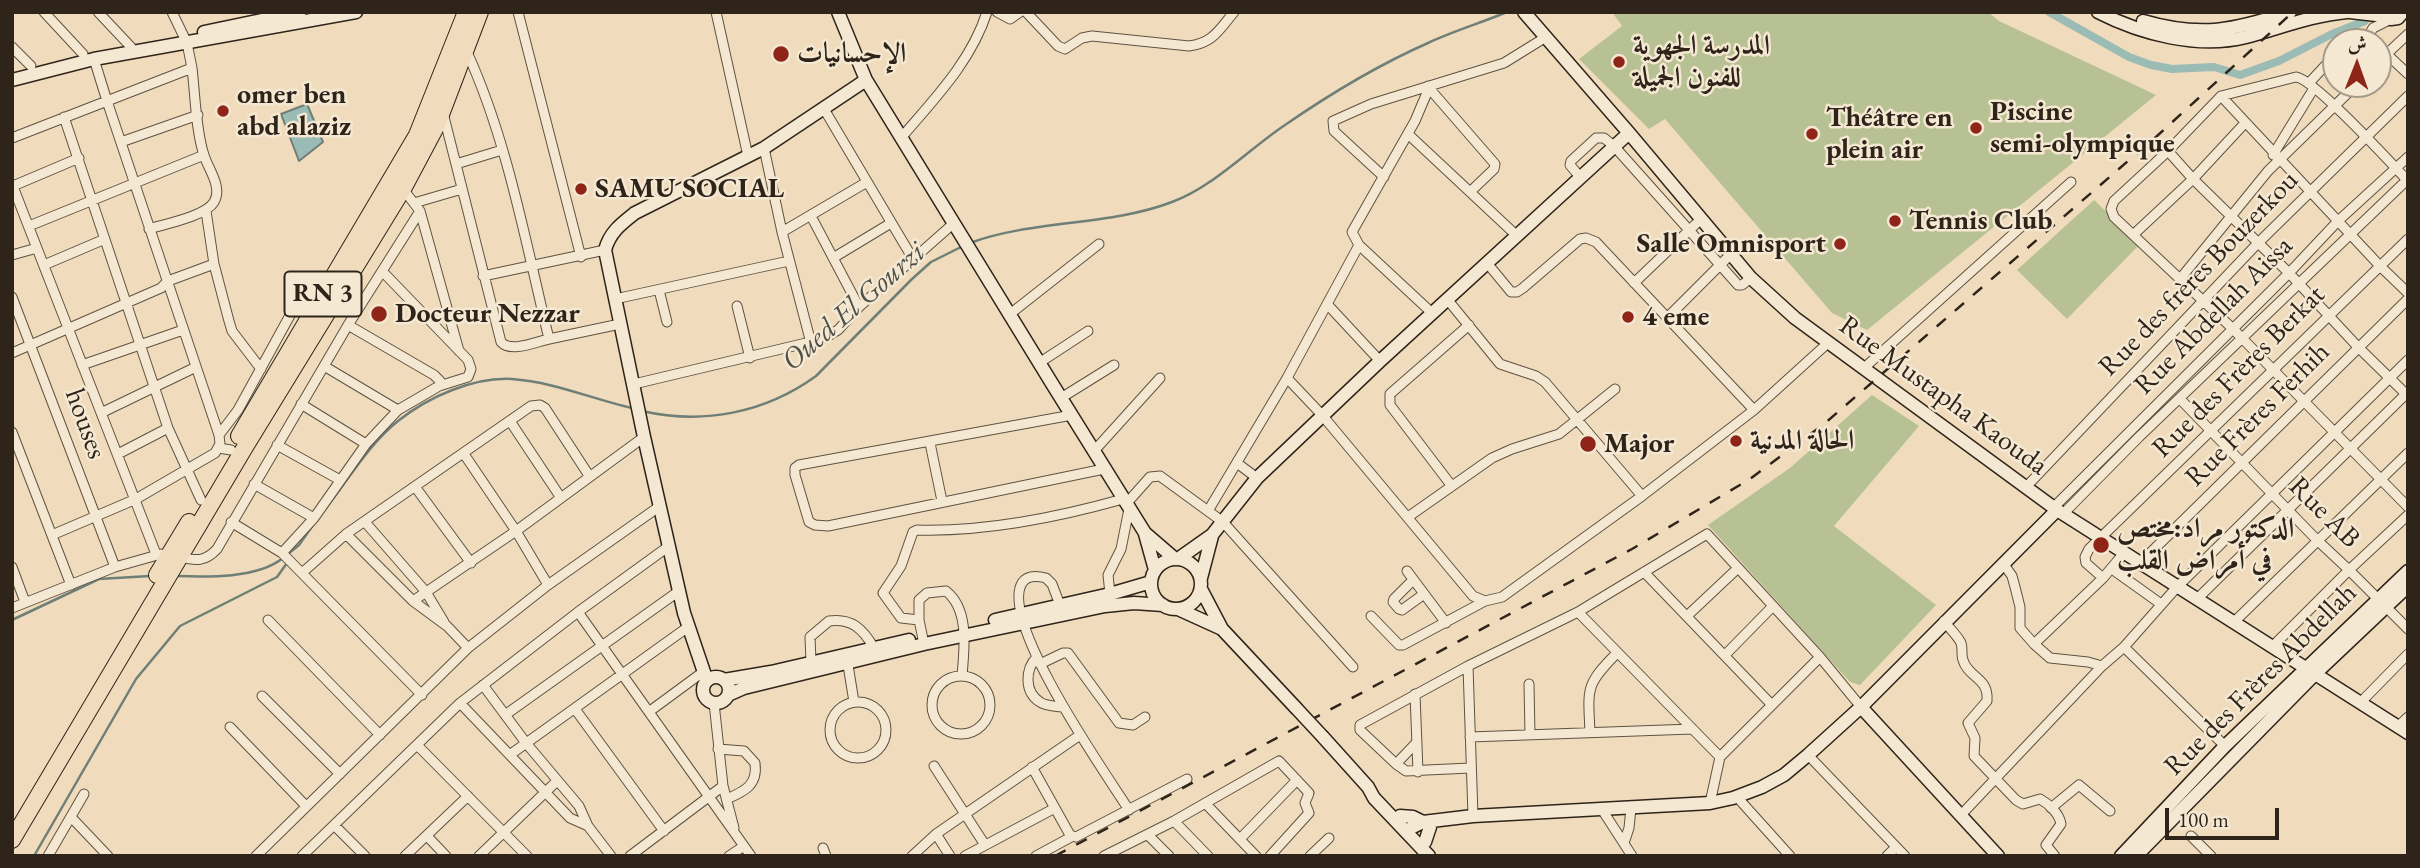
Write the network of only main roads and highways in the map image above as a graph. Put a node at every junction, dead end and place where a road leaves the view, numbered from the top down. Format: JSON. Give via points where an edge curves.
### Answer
{"nodes":[{"id":1,"x":300,"y":12,"type":"edge"},
{"id":2,"x":356,"y":12,"type":"edge"},
{"id":3,"x":467,"y":12,"type":"edge"},
{"id":4,"x":480,"y":12,"type":"edge"},
{"id":5,"x":838,"y":12,"type":"edge"},
{"id":6,"x":2098,"y":12,"type":"edge"},
{"id":7,"x":2118,"y":12,"type":"edge"},
{"id":8,"x":2290,"y":12,"type":"edge"},
{"id":9,"x":2349,"y":12,"type":"edge"},
{"id":10,"x":2395,"y":15,"type":"edge"},
{"id":11,"x":1527,"y":16,"type":"edge"},
{"id":12,"x":266,"y":20,"type":"edge"},
{"id":13,"x":88,"y":57,"type":"junction"},
{"id":14,"x":12,"y":71,"type":"edge"},
{"id":15,"x":12,"y":80,"type":"edge"},
{"id":16,"x":866,"y":80,"type":"junction"},
{"id":17,"x":1629,"y":132,"type":"junction"},
{"id":18,"x":2058,"y":510,"type":"junction"},
{"id":19,"x":1145,"y":533,"type":"junction"},
{"id":20,"x":1212,"y":535,"type":"junction"},
{"id":21,"x":168,"y":559,"type":"junction"},
{"id":22,"x":1176,"y":559,"type":"junction"},
{"id":23,"x":2408,"y":571,"type":"edge"},
{"id":24,"x":1153,"y":576,"type":"junction"},
{"id":25,"x":1201,"y":583,"type":"junction"},
{"id":26,"x":2408,"y":586,"type":"edge"},
{"id":27,"x":152,"y":594,"type":"junction"},
{"id":28,"x":2382,"y":603,"type":"junction"},
{"id":29,"x":1163,"y":605,"type":"junction"},
{"id":30,"x":1178,"y":609,"type":"junction"},
{"id":31,"x":1024,"y":618,"type":"junction"},
{"id":32,"x":1222,"y":629,"type":"junction"},
{"id":33,"x":923,"y":640,"type":"junction"},
{"id":34,"x":847,"y":659,"type":"junction"},
{"id":35,"x":704,"y":671,"type":"junction"},
{"id":36,"x":2310,"y":671,"type":"junction"},
{"id":37,"x":730,"y":679,"type":"junction"},
{"id":38,"x":728,"y":695,"type":"junction"},
{"id":39,"x":1861,"y":706,"type":"junction"},
{"id":40,"x":2403,"y":730,"type":"edge"},
{"id":41,"x":1368,"y":787,"type":"junction"},
{"id":42,"x":12,"y":821,"type":"edge"},
{"id":43,"x":1420,"y":830,"type":"junction"},
{"id":44,"x":12,"y":840,"type":"edge"},
{"id":45,"x":1429,"y":856,"type":"edge"},
{"id":46,"x":1438,"y":856,"type":"edge"},
{"id":47,"x":1998,"y":856,"type":"edge"},
{"id":48,"x":2121,"y":856,"type":"edge"},
{"id":49,"x":2136,"y":856,"type":"edge"}],
"edges":[{"from":1,"to":12,"type":"main road"},
{"from":2,"to":12,"type":"main road"},
{"from":3,"to":21,"type":"highway","number":"RN 3","via":[[417,135],[225,449]]},
{"from":4,"to":21,"type":"highway","number":"RN 3","via":[[437,125],[403,189]]},
{"from":5,"to":16,"type":"main road"},
{"from":6,"to":9,"type":"main road","via":[[2160,35],[2203,39],[2245,37]]},
{"from":7,"to":8,"type":"main road","via":[[2159,26],[2202,31],[2243,27]]},
{"from":9,"to":10,"type":"main road"},
{"from":11,"to":17,"type":"main road","name":"Rue Mustapha Kaouda"},
{"from":12,"to":13,"type":"main road"},
{"from":13,"to":14,"type":"main road"},
{"from":13,"to":15,"type":"main road"},
{"from":16,"to":19,"type":"main road"},
{"from":16,"to":35,"type":"main road","via":[[764,148],[635,213],[607,242],[644,437],[688,627]]},
{"from":17,"to":18,"type":"main road","name":"Rue Mustapha Kaouda","via":[[1751,278],[1786,311]]},
{"from":17,"to":20,"type":"main road","via":[[1322,415],[1257,478]]},
{"from":18,"to":36,"type":"main road","name":"Rue Mustapha Kaouda"},
{"from":18,"to":39,"type":"main road"},
{"from":19,"to":22,"type":"main road"},
{"from":19,"to":24,"type":"main road"},
{"from":20,"to":22,"type":"main road"},
{"from":20,"to":25,"type":"main road"},
{"from":21,"to":27,"type":"highway","number":"RN 3"},
{"from":22,"to":24,"type":"main road","via":[[1167,560]]},
{"from":22,"to":25,"type":"main road","via":[[1195,567]]},
{"from":23,"to":28,"type":"main road","name":"Rue des Frères Abdellah"},
{"from":24,"to":29,"type":"main road","via":[[1156,599]]},
{"from":24,"to":31,"type":"main road","via":[[1110,594]]},
{"from":25,"to":30,"type":"main road","via":[[1189,606]]},
{"from":25,"to":32,"type":"main road"},
{"from":26,"to":28,"type":"main road","name":"Rue des Frères Abdellah"},
{"from":27,"to":42,"type":"highway","number":"RN 3"},
{"from":27,"to":44,"type":"highway","number":"RN 3"},
{"from":28,"to":36,"type":"main road","name":"Rue des Frères Abdellah"},
{"from":29,"to":30,"type":"main road"},
{"from":29,"to":31,"type":"main road","via":[[1114,604]]},
{"from":30,"to":32,"type":"main road"},
{"from":31,"to":33,"type":"main road"},
{"from":32,"to":41,"type":"main road","bridge":true},
{"from":33,"to":34,"type":"main road"},
{"from":33,"to":34,"type":"main road","via":[[874,648]]},
{"from":34,"to":37,"type":"main road"},
{"from":34,"to":38,"type":"main road"},
{"from":35,"to":37,"type":"main road"},
{"from":35,"to":37,"type":"main road"},
{"from":35,"to":38,"type":"main road","via":[[704,696],[714,703]]},
{"from":36,"to":40,"type":"main road","name":"Rue Mustapha Kaouda"},
{"from":36,"to":48,"type":"main road","name":"Rue des Frères Abdellah","via":[[2225,746]]},
{"from":36,"to":49,"type":"main road","name":"Rue des Frères Abdellah"},
{"from":37,"to":38,"type":"main road"},
{"from":39,"to":43,"type":"main road","via":[[1784,775],[1737,797],[1710,803],[1473,816]]},
{"from":39,"to":47,"type":"main road"},
{"from":41,"to":43,"type":"main road"},
{"from":41,"to":43,"type":"main road","via":[[1374,798]]},
{"from":43,"to":45,"type":"main road"},
{"from":43,"to":46,"type":"main road"}]}
